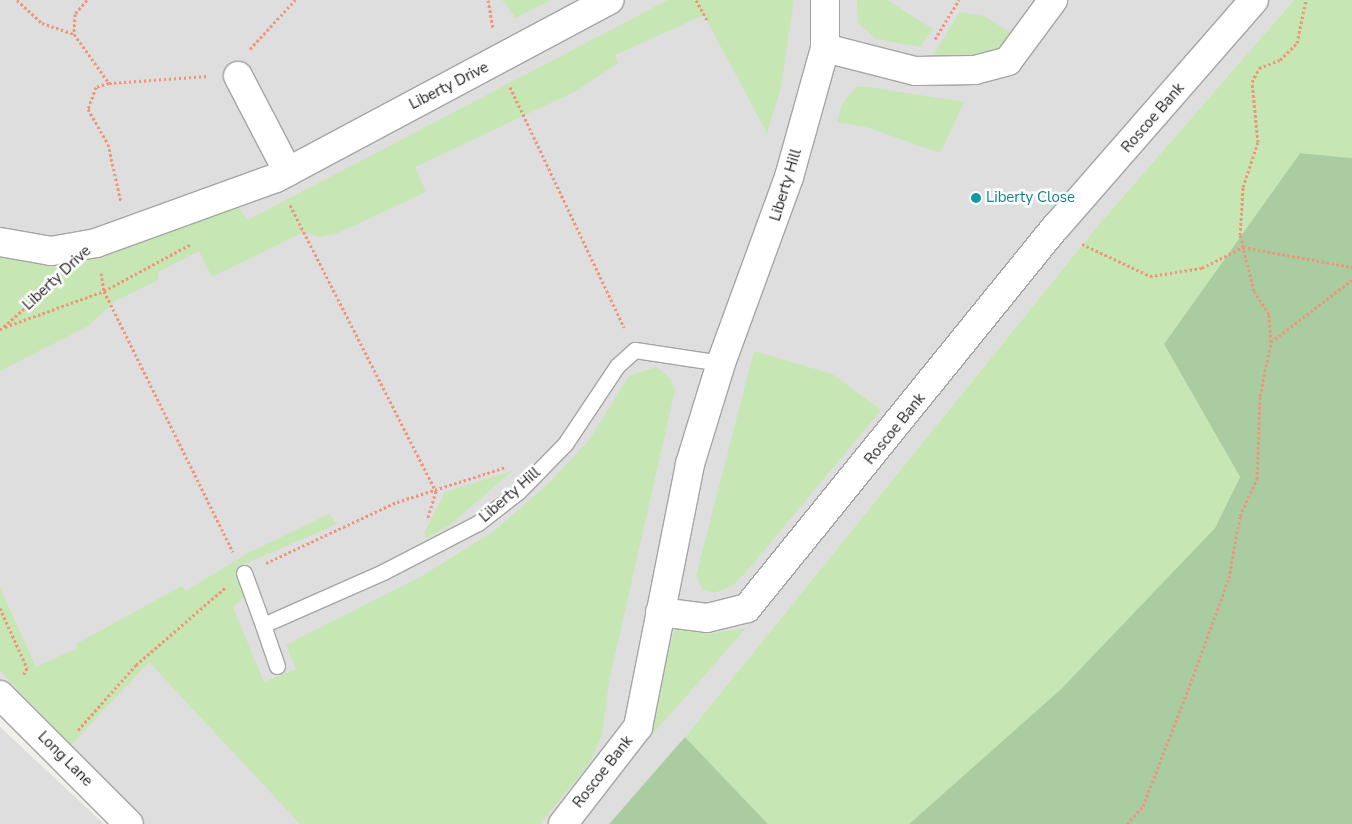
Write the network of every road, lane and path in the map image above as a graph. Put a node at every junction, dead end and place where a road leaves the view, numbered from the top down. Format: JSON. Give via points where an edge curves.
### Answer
{"nodes":[{"id":1,"x":17,"y":0,"type":"edge"},
{"id":2,"x":87,"y":0,"type":"edge"},
{"id":3,"x":295,"y":0,"type":"edge"},
{"id":4,"x":610,"y":0,"type":"edge"},
{"id":5,"x":696,"y":0,"type":"edge"},
{"id":6,"x":825,"y":0,"type":"edge"},
{"id":7,"x":959,"y":0,"type":"edge"},
{"id":8,"x":1053,"y":0,"type":"edge"},
{"id":9,"x":1254,"y":0,"type":"edge"},
{"id":10,"x":1306,"y":0,"type":"edge"},
{"id":11,"x":708,"y":22,"type":"dead end"},
{"id":12,"x":74,"y":34,"type":"junction"},
{"id":13,"x":825,"y":48,"type":"junction"},
{"id":14,"x":915,"y":71,"type":"junction"},
{"id":15,"x":238,"y":76,"type":"junction"},
{"id":16,"x":110,"y":83,"type":"junction"},
{"id":17,"x":522,"y":112,"type":"dead end"},
{"id":18,"x":288,"y":172,"type":"junction"},
{"id":19,"x":288,"y":201,"type":"dead end"},
{"id":20,"x":1056,"y":227,"type":"junction"},
{"id":21,"x":129,"y":234,"type":"junction"},
{"id":22,"x":198,"y":240,"type":"dead end"},
{"id":23,"x":0,"y":242,"type":"edge"},
{"id":24,"x":96,"y":243,"type":"junction"},
{"id":25,"x":1243,"y":248,"type":"junction"},
{"id":26,"x":1352,"y":266,"type":"edge"},
{"id":27,"x":61,"y":276,"type":"dead end"},
{"id":28,"x":1352,"y":280,"type":"edge"},
{"id":29,"x":104,"y":291,"type":"junction"},
{"id":30,"x":618,"y":314,"type":"dead end"},
{"id":31,"x":5,"y":327,"type":"junction"},
{"id":32,"x":0,"y":330,"type":"edge"},
{"id":33,"x":1271,"y":342,"type":"junction"},
{"id":34,"x":721,"y":363,"type":"junction"},
{"id":35,"x":555,"y":454,"type":"junction"},
{"id":36,"x":436,"y":491,"type":"junction"},
{"id":37,"x":244,"y":573,"type":"junction"},
{"id":38,"x":0,"y":608,"type":"edge"},
{"id":39,"x":660,"y":612,"type":"junction"},
{"id":40,"x":263,"y":625,"type":"junction"},
{"id":41,"x":277,"y":666,"type":"dead end"},
{"id":42,"x":4,"y":700,"type":"edge"},
{"id":43,"x":58,"y":752,"type":"junction"},
{"id":44,"x":129,"y":824,"type":"edge"},
{"id":45,"x":563,"y":824,"type":"edge"},
{"id":46,"x":1127,"y":824,"type":"edge"}],
"edges":[{"from":1,"to":12,"type":"path","via":[[42,24]]},
{"from":2,"to":12,"type":"path","via":[[74,14]]},
{"from":3,"to":15,"type":"path","via":[[256,39]]},
{"from":4,"to":18,"type":"street","name":"Liberty Drive"},
{"from":5,"to":11,"type":"path"},
{"from":6,"to":13,"type":"street","name":"Liberty Hill"},
{"from":7,"to":14,"type":"path"},
{"from":8,"to":14,"type":"street","via":[[1008,61],[975,70]]},
{"from":9,"to":20,"type":"street","name":"Roscoe Bank"},
{"from":10,"to":25,"type":"path","via":[[1297,43],[1280,60],[1259,68],[1252,82],[1258,142],[1243,187]]},
{"from":12,"to":16,"type":"path"},
{"from":13,"to":14,"type":"street"},
{"from":13,"to":34,"type":"street","name":"Liberty Hill","via":[[772,233]]},
{"from":15,"to":16,"type":"path"},
{"from":15,"to":18,"type":"street"},
{"from":16,"to":21,"type":"path","via":[[96,87],[88,109],[108,144]]},
{"from":17,"to":30,"type":"path"},
{"from":18,"to":21,"type":"street","name":"Liberty Drive"},
{"from":19,"to":36,"type":"path"},
{"from":20,"to":25,"type":"path","via":[[1100,254],[1150,276],[1202,268]]},
{"from":20,"to":39,"type":"street","name":"Roscoe Bank","via":[[746,608],[707,618]]},
{"from":21,"to":24,"type":"street","name":"Liberty Drive"},
{"from":22,"to":29,"type":"path"},
{"from":23,"to":24,"type":"street","name":"Liberty Drive","via":[[51,251]]},
{"from":24,"to":29,"type":"path"},
{"from":25,"to":26,"type":"path"},
{"from":25,"to":33,"type":"path","via":[[1254,291],[1269,314]]},
{"from":27,"to":31,"type":"path","name":"Liberty Drive"},
{"from":28,"to":33,"type":"path"},
{"from":29,"to":31,"type":"path"},
{"from":29,"to":37,"type":"path"},
{"from":31,"to":32,"type":"path","name":"Liberty Drive"},
{"from":33,"to":46,"type":"path","via":[[1260,396],[1257,480],[1240,516],[1228,578],[1144,806]]},
{"from":34,"to":35,"type":"lane","name":"Liberty Hill","via":[[636,350],[617,366],[582,422]]},
{"from":34,"to":39,"type":"street","name":"Liberty Hill","via":[[690,464]]},
{"from":35,"to":36,"type":"path","via":[[523,458]]},
{"from":35,"to":40,"type":"lane","name":"Liberty Hill","via":[[478,523],[383,572]]},
{"from":36,"to":37,"type":"path","via":[[397,502]]},
{"from":37,"to":40,"type":"lane"},
{"from":37,"to":43,"type":"path","via":[[136,665]]},
{"from":38,"to":42,"type":"path","via":[[27,668]]},
{"from":39,"to":45,"type":"street","name":"Roscoe Bank","via":[[638,727]]},
{"from":40,"to":41,"type":"lane"},
{"from":42,"to":43,"type":"street","name":"Long Lane"},
{"from":43,"to":44,"type":"street","name":"Long Lane"}]}
